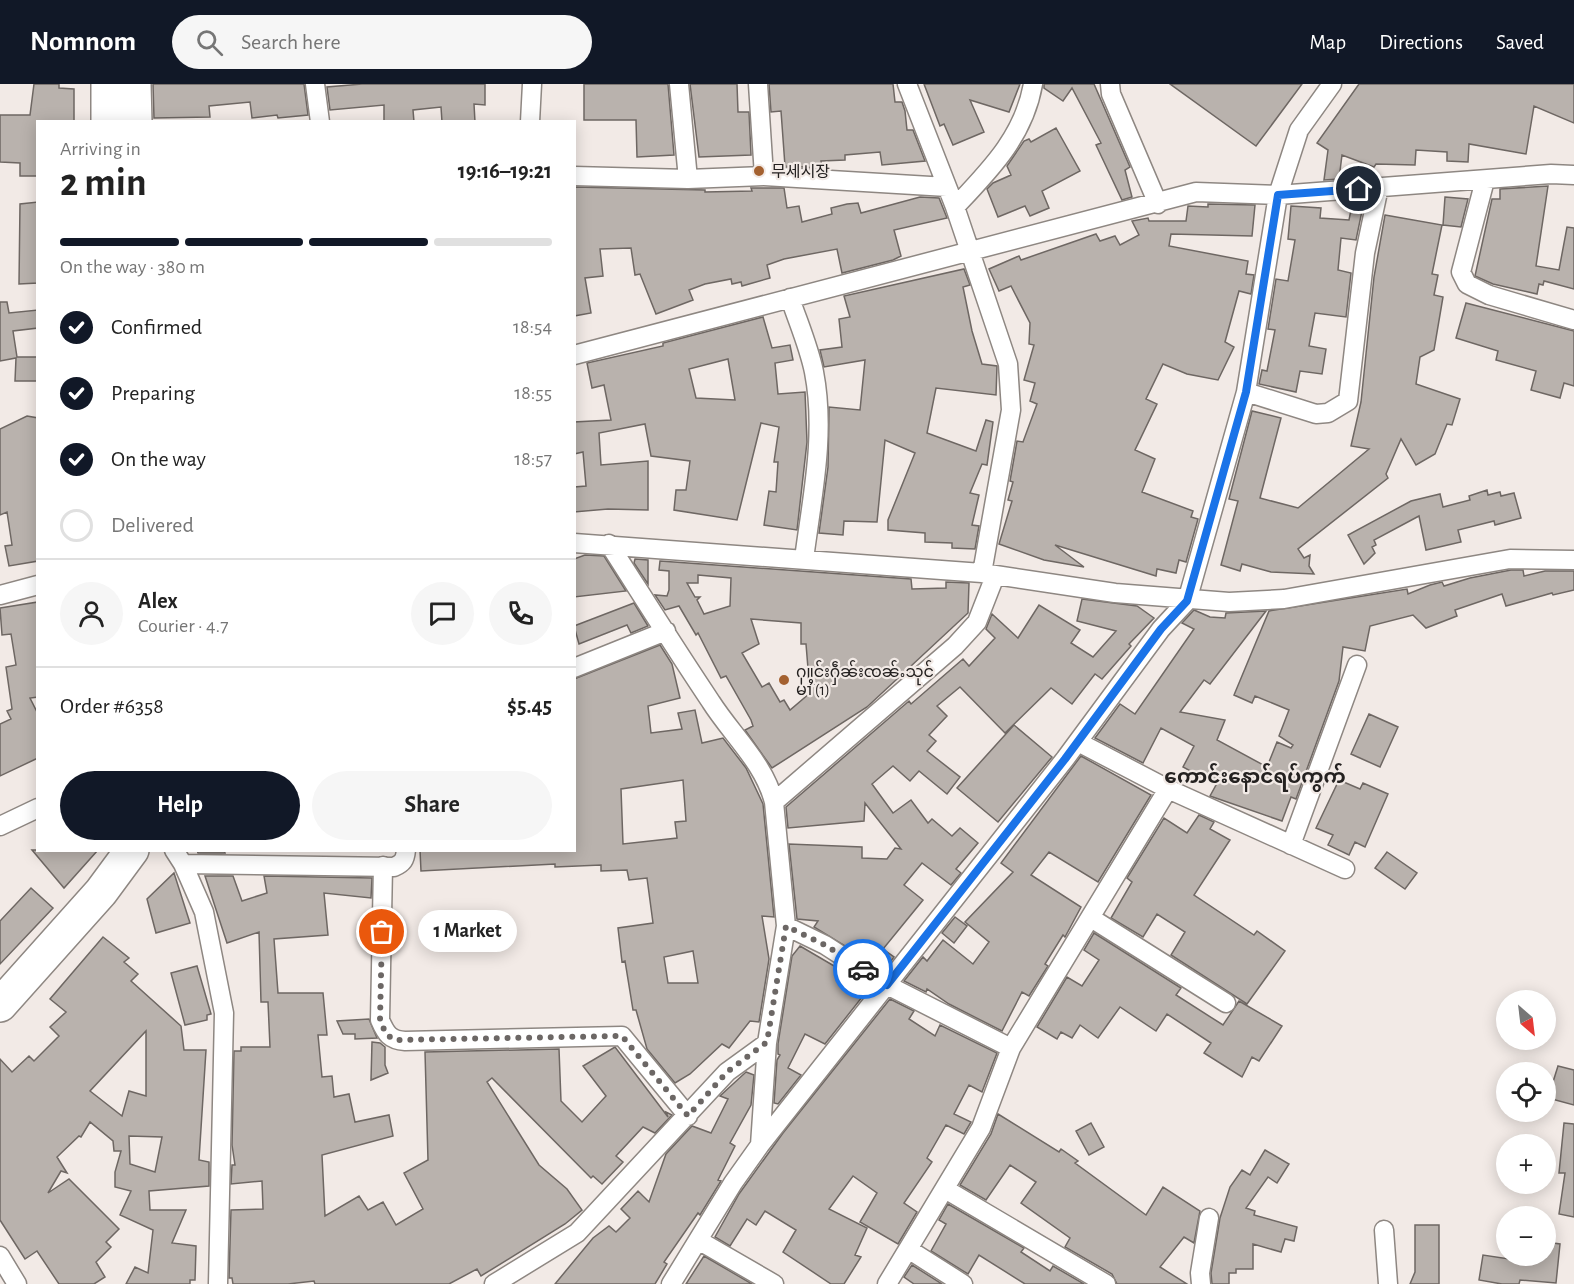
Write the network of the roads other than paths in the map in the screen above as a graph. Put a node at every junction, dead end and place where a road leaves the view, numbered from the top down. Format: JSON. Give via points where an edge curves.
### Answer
{"nodes":[{"id":1,"x":108,"y":84,"type":"edge"},
{"id":2,"x":134,"y":84,"type":"edge"},
{"id":3,"x":315,"y":84,"type":"edge"},
{"id":4,"x":532,"y":84,"type":"edge"},
{"id":5,"x":679,"y":84,"type":"edge"},
{"id":6,"x":758,"y":84,"type":"edge"},
{"id":7,"x":907,"y":84,"type":"edge"},
{"id":8,"x":1033,"y":84,"type":"edge"},
{"id":9,"x":1110,"y":84,"type":"edge"},
{"id":10,"x":1332,"y":84,"type":"edge"},
{"id":11,"x":108,"y":120,"type":"edge"},
{"id":12,"x":135,"y":120,"type":"edge"},
{"id":13,"x":320,"y":120,"type":"edge"},
{"id":14,"x":530,"y":120,"type":"edge"},
{"id":15,"x":1574,"y":175,"type":"edge"},
{"id":16,"x":576,"y":176,"type":"edge"},
{"id":17,"x":764,"y":176,"type":"junction"},
{"id":18,"x":688,"y":179,"type":"junction"},
{"id":19,"x":1485,"y":180,"type":"junction"},
{"id":20,"x":947,"y":188,"type":"junction"},
{"id":21,"x":1379,"y":188,"type":"junction"},
{"id":22,"x":1278,"y":195,"type":"junction"},
{"id":23,"x":1158,"y":204,"type":"junction"},
{"id":24,"x":955,"y":207,"type":"junction"},
{"id":25,"x":969,"y":252,"type":"junction"},
{"id":26,"x":790,"y":298,"type":"junction"},
{"id":27,"x":1574,"y":320,"type":"edge"},
{"id":28,"x":576,"y":354,"type":"edge"},
{"id":29,"x":1246,"y":392,"type":"junction"},
{"id":30,"x":576,"y":543,"type":"edge"},
{"id":31,"x":609,"y":544,"type":"junction"},
{"id":32,"x":804,"y":559,"type":"junction"},
{"id":33,"x":1574,"y":560,"type":"edge"},
{"id":34,"x":988,"y":575,"type":"junction"},
{"id":35,"x":36,"y":586,"type":"edge"},
{"id":36,"x":0,"y":595,"type":"edge"},
{"id":37,"x":1187,"y":601,"type":"junction"},
{"id":38,"x":666,"y":631,"type":"junction"},
{"id":39,"x":1357,"y":665,"type":"dead end"},
{"id":40,"x":576,"y":667,"type":"edge"},
{"id":41,"x":1078,"y":742,"type":"junction"},
{"id":42,"x":1168,"y":789,"type":"junction"},
{"id":43,"x":774,"y":802,"type":"junction"},
{"id":44,"x":36,"y":809,"type":"edge"},
{"id":45,"x":0,"y":826,"type":"edge"},
{"id":46,"x":1291,"y":845,"type":"junction"},
{"id":47,"x":131,"y":852,"type":"edge"},
{"id":48,"x":405,"y":852,"type":"edge"},
{"id":49,"x":178,"y":857,"type":"edge"},
{"id":50,"x":383,"y":866,"type":"junction"},
{"id":51,"x":1345,"y":869,"type":"dead end"},
{"id":52,"x":1091,"y":918,"type":"junction"},
{"id":53,"x":786,"y":926,"type":"junction"},
{"id":54,"x":887,"y":985,"type":"junction"},
{"id":55,"x":1226,"y":1003,"type":"dead end"},
{"id":56,"x":0,"y":1005,"type":"edge"},
{"id":57,"x":767,"y":1042,"type":"junction"},
{"id":58,"x":1011,"y":1048,"type":"junction"},
{"id":59,"x":688,"y":1116,"type":"junction"},
{"id":60,"x":760,"y":1145,"type":"junction"},
{"id":61,"x":945,"y":1189,"type":"junction"},
{"id":62,"x":1209,"y":1218,"type":"dead end"},
{"id":63,"x":1384,"y":1230,"type":"dead end"},
{"id":64,"x":698,"y":1240,"type":"junction"},
{"id":65,"x":908,"y":1249,"type":"junction"},
{"id":66,"x":0,"y":1256,"type":"edge"},
{"id":67,"x":17,"y":1284,"type":"edge"},
{"id":68,"x":218,"y":1284,"type":"edge"},
{"id":69,"x":494,"y":1284,"type":"edge"},
{"id":70,"x":671,"y":1284,"type":"edge"},
{"id":71,"x":774,"y":1284,"type":"edge"},
{"id":72,"x":887,"y":1284,"type":"edge"},
{"id":73,"x":963,"y":1284,"type":"edge"},
{"id":74,"x":1106,"y":1284,"type":"edge"},
{"id":75,"x":1202,"y":1284,"type":"edge"},
{"id":76,"x":1388,"y":1284,"type":"edge"}],
"edges":[{"from":1,"to":11,"type":"highway"},
{"from":2,"to":12,"type":"highway"},
{"from":3,"to":13,"type":"street"},
{"from":4,"to":14,"type":"street"},
{"from":5,"to":18,"type":"street"},
{"from":6,"to":17,"type":"street"},
{"from":7,"to":20,"type":"street"},
{"from":8,"to":24,"type":"street","via":[[1021,124],[1000,160]]},
{"from":9,"to":23,"type":"street"},
{"from":10,"to":22,"type":"street","via":[[1299,130]]},
{"from":15,"to":19,"type":"street"},
{"from":16,"to":18,"type":"street"},
{"from":17,"to":18,"type":"street"},
{"from":17,"to":20,"type":"street"},
{"from":19,"to":21,"type":"street"},
{"from":19,"to":27,"type":"street","via":[[1461,272],[1467,284],[1489,295]]},
{"from":20,"to":24,"type":"street"},
{"from":21,"to":22,"type":"street"},
{"from":21,"to":29,"type":"street","via":[[1365,254],[1348,401],[1328,413],[1316,414]]},
{"from":22,"to":23,"type":"street","via":[[1196,192]]},
{"from":22,"to":29,"type":"street"},
{"from":23,"to":25,"type":"street"},
{"from":24,"to":25,"type":"street"},
{"from":25,"to":26,"type":"street"},
{"from":25,"to":34,"type":"street","via":[[1008,364],[1011,410]]},
{"from":26,"to":28,"type":"street"},
{"from":26,"to":32,"type":"street","via":[[814,371],[819,416],[819,447]]},
{"from":29,"to":37,"type":"street"},
{"from":30,"to":31,"type":"street"},
{"from":31,"to":32,"type":"street"},
{"from":31,"to":38,"type":"street"},
{"from":32,"to":34,"type":"street"},
{"from":33,"to":37,"type":"street","via":[[1510,559],[1284,599]]},
{"from":34,"to":37,"type":"street"},
{"from":34,"to":43,"type":"street","via":[[977,622],[955,646]]},
{"from":35,"to":36,"type":"street"},
{"from":37,"to":41,"type":"street","via":[[1161,629]]},
{"from":38,"to":40,"type":"street"},
{"from":38,"to":43,"type":"street","via":[[755,762]]},
{"from":39,"to":46,"type":"street"},
{"from":41,"to":42,"type":"street"},
{"from":41,"to":54,"type":"street"},
{"from":42,"to":46,"type":"street"},
{"from":42,"to":52,"type":"street"},
{"from":43,"to":53,"type":"street"},
{"from":44,"to":45,"type":"street"},
{"from":46,"to":51,"type":"street"},
{"from":47,"to":56,"type":"highway","via":[[101,892]]},
{"from":48,"to":50,"type":"street","via":[[401,864]]},
{"from":49,"to":50,"type":"street"},
{"from":49,"to":68,"type":"street","via":[[204,912],[224,1013]]},
{"from":50,"to":59,"type":"street","via":[[380,1020],[386,1034],[405,1041],[622,1036]]},
{"from":52,"to":55,"type":"street"},
{"from":52,"to":58,"type":"street"},
{"from":53,"to":54,"type":"street","via":[[825,945]]},
{"from":53,"to":57,"type":"street"},
{"from":54,"to":58,"type":"street"},
{"from":54,"to":60,"type":"street"},
{"from":57,"to":59,"type":"street","via":[[727,1072]]},
{"from":57,"to":60,"type":"street"},
{"from":58,"to":61,"type":"street","via":[[981,1128]]},
{"from":59,"to":69,"type":"street","via":[[577,1233]]},
{"from":60,"to":64,"type":"street"},
{"from":61,"to":65,"type":"street"},
{"from":61,"to":74,"type":"street"},
{"from":62,"to":75,"type":"street","via":[[1200,1273]]},
{"from":63,"to":76,"type":"street"},
{"from":64,"to":70,"type":"street"},
{"from":64,"to":71,"type":"street"},
{"from":65,"to":72,"type":"street"},
{"from":65,"to":73,"type":"street"},
{"from":66,"to":67,"type":"street"}]}
